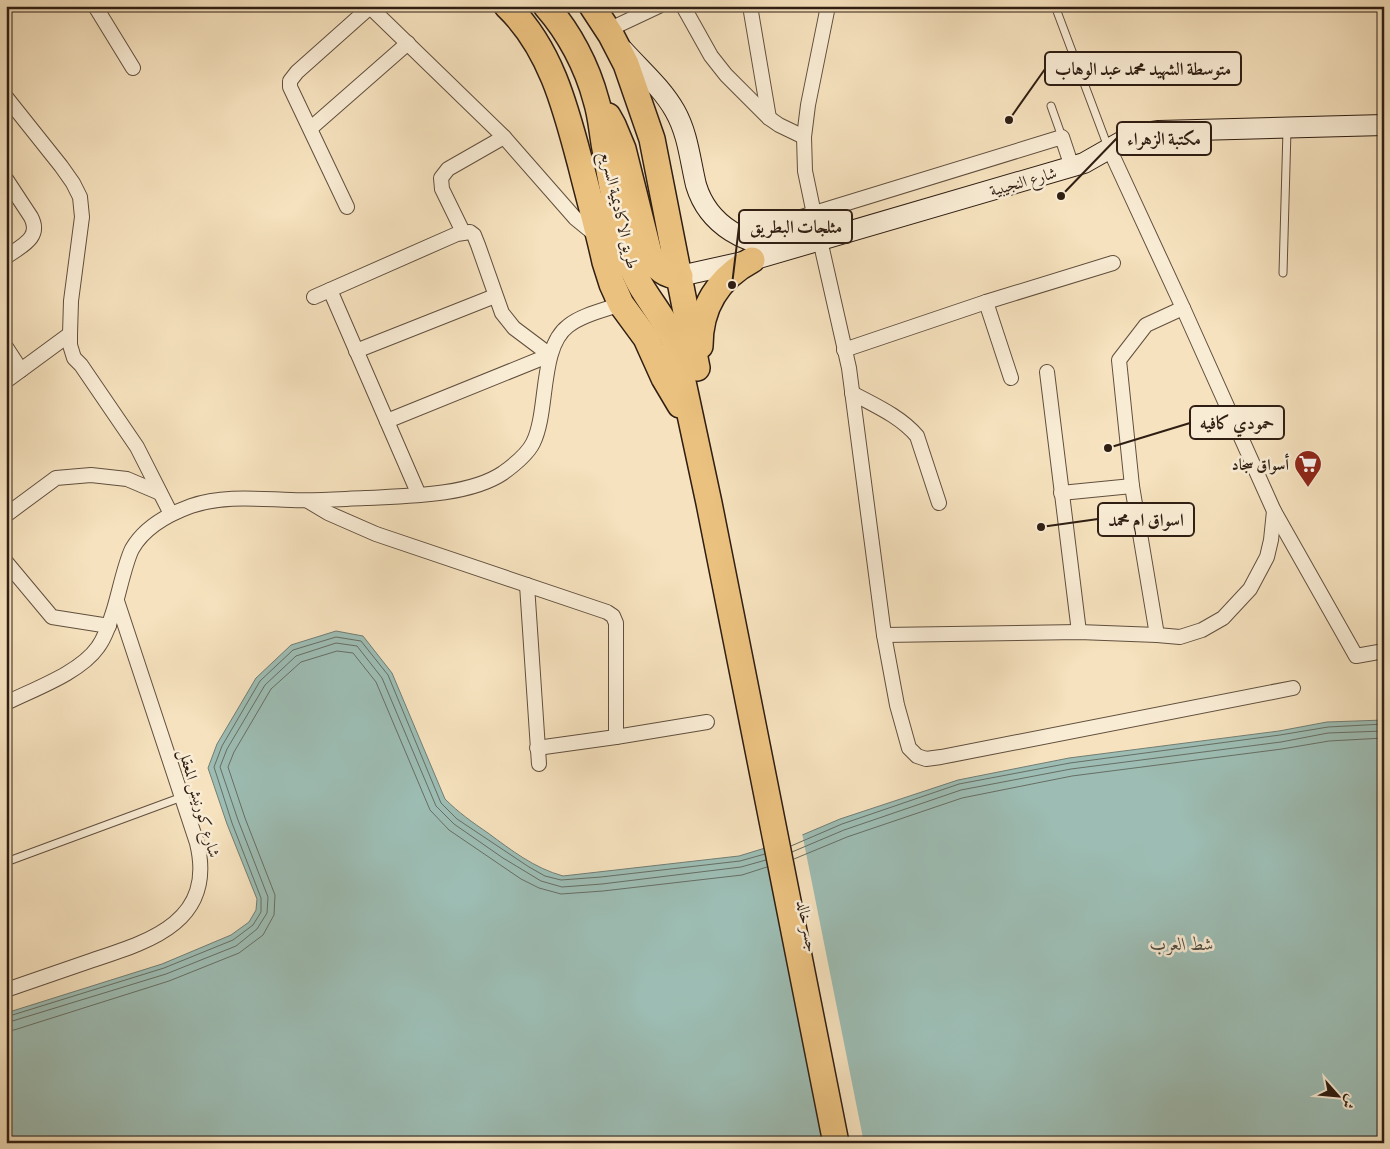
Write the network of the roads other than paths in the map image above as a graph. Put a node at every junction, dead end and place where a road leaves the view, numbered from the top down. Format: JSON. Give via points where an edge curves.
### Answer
{"nodes":[{"id":1,"x":95,"y":6,"type":"edge"},
{"id":2,"x":507,"y":6,"type":"edge"},
{"id":3,"x":546,"y":6,"type":"edge"},
{"id":4,"x":592,"y":6,"type":"edge"},
{"id":5,"x":659,"y":6,"type":"edge"},
{"id":6,"x":683,"y":6,"type":"edge"},
{"id":7,"x":750,"y":6,"type":"edge"},
{"id":8,"x":828,"y":6,"type":"edge"},
{"id":9,"x":1055,"y":6,"type":"edge"},
{"id":10,"x":370,"y":7,"type":"edge"},
{"id":11,"x":610,"y":33,"type":"junction"},
{"id":12,"x":408,"y":42,"type":"junction"},
{"id":13,"x":133,"y":68,"type":"dead end"},
{"id":14,"x":6,"y":97,"type":"edge"},
{"id":15,"x":596,"y":100,"type":"junction"},
{"id":16,"x":1051,"y":106,"type":"dead end"},
{"id":17,"x":769,"y":118,"type":"junction"},
{"id":18,"x":1384,"y":125,"type":"edge"},
{"id":19,"x":1288,"y":127,"type":"junction"},
{"id":20,"x":311,"y":128,"type":"junction"},
{"id":21,"x":504,"y":137,"type":"junction"},
{"id":22,"x":804,"y":137,"type":"junction"},
{"id":23,"x":1062,"y":137,"type":"junction"},
{"id":24,"x":1109,"y":148,"type":"junction"},
{"id":25,"x":1072,"y":167,"type":"junction"},
{"id":26,"x":6,"y":179,"type":"edge"},
{"id":27,"x":347,"y":207,"type":"dead end"},
{"id":28,"x":814,"y":214,"type":"junction"},
{"id":29,"x":782,"y":223,"type":"dead end"},
{"id":30,"x":463,"y":232,"type":"junction"},
{"id":31,"x":599,"y":238,"type":"junction"},
{"id":32,"x":816,"y":241,"type":"junction"},
{"id":33,"x":6,"y":257,"type":"edge"},
{"id":34,"x":752,"y":260,"type":"junction"},
{"id":35,"x":1113,"y":263,"type":"dead end"},
{"id":36,"x":1282,"y":273,"type":"dead end"},
{"id":37,"x":680,"y":276,"type":"junction"},
{"id":38,"x":330,"y":290,"type":"junction"},
{"id":39,"x":495,"y":296,"type":"junction"},
{"id":40,"x":314,"y":297,"type":"dead end"},
{"id":41,"x":986,"y":302,"type":"junction"},
{"id":42,"x":622,"y":304,"type":"junction"},
{"id":43,"x":1183,"y":308,"type":"junction"},
{"id":44,"x":70,"y":334,"type":"junction"},
{"id":45,"x":6,"y":347,"type":"edge"},
{"id":46,"x":844,"y":350,"type":"junction"},
{"id":47,"x":356,"y":351,"type":"junction"},
{"id":48,"x":550,"y":355,"type":"junction"},
{"id":49,"x":21,"y":370,"type":"junction"},
{"id":50,"x":1047,"y":372,"type":"dead end"},
{"id":51,"x":1011,"y":378,"type":"dead end"},
{"id":52,"x":6,"y":381,"type":"edge"},
{"id":53,"x":700,"y":386,"type":"junction"},
{"id":54,"x":852,"y":393,"type":"junction"},
{"id":55,"x":691,"y":419,"type":"junction"},
{"id":56,"x":387,"y":421,"type":"junction"},
{"id":57,"x":1132,"y":486,"type":"junction"},
{"id":58,"x":160,"y":492,"type":"junction"},
{"id":59,"x":1061,"y":494,"type":"junction"},
{"id":60,"x":419,"y":495,"type":"junction"},
{"id":61,"x":308,"y":500,"type":"junction"},
{"id":62,"x":717,"y":500,"type":"junction"},
{"id":63,"x":939,"y":504,"type":"dead end"},
{"id":64,"x":1274,"y":511,"type":"junction"},
{"id":65,"x":172,"y":514,"type":"junction"},
{"id":66,"x":6,"y":515,"type":"edge"},
{"id":67,"x":6,"y":562,"type":"edge"},
{"id":68,"x":527,"y":585,"type":"junction"},
{"id":69,"x":117,"y":601,"type":"junction"},
{"id":70,"x":109,"y":626,"type":"junction"},
{"id":71,"x":1079,"y":632,"type":"junction"},
{"id":72,"x":884,"y":635,"type":"junction"},
{"id":73,"x":1158,"y":635,"type":"junction"},
{"id":74,"x":1384,"y":651,"type":"edge"},
{"id":75,"x":1293,"y":688,"type":"dead end"},
{"id":76,"x":6,"y":703,"type":"edge"},
{"id":77,"x":758,"y":711,"type":"junction"},
{"id":78,"x":707,"y":722,"type":"dead end"},
{"id":79,"x":616,"y":737,"type":"junction"},
{"id":80,"x":537,"y":748,"type":"junction"},
{"id":81,"x":539,"y":764,"type":"dead end"},
{"id":82,"x":182,"y":797,"type":"junction"},
{"id":83,"x":6,"y":862,"type":"edge"},
{"id":84,"x":6,"y":990,"type":"edge"},
{"id":85,"x":836,"y":1143,"type":"edge"},
{"id":86,"x":851,"y":1143,"type":"edge"}],
"edges":[{"from":1,"to":13,"type":"street"},
{"from":2,"to":31,"type":"highway","via":[[539,46],[558,87]]},
{"from":3,"to":15,"type":"highway","name":"طريق الاكاديمية السريع","via":[[574,46]]},
{"from":4,"to":11,"type":"highway"},
{"from":5,"to":11,"type":"street"},
{"from":6,"to":17,"type":"street","via":[[718,66]]},
{"from":7,"to":17,"type":"street"},
{"from":8,"to":22,"type":"street"},
{"from":9,"to":24,"type":"lane"},
{"from":10,"to":12,"type":"street"},
{"from":10,"to":20,"type":"street","via":[[292,76],[290,87]]},
{"from":11,"to":32,"type":"main road","via":[[675,111],[683,128],[699,194],[717,220],[743,238],[768,244],[781,246]]},
{"from":11,"to":37,"type":"highway","via":[[626,64],[652,139]]},
{"from":12,"to":20,"type":"street"},
{"from":12,"to":21,"type":"street"},
{"from":14,"to":44,"type":"street","via":[[61,166],[80,197],[82,217]]},
{"from":15,"to":37,"type":"highway","via":[[614,125],[623,149],[653,262],[662,272]]},
{"from":15,"to":55,"type":"highway","name":"طريق الاكاديمية السريع","via":[[631,264],[641,290],[662,317],[674,340]]},
{"from":16,"to":23,"type":"lane"},
{"from":17,"to":22,"type":"street"},
{"from":18,"to":19,"type":"main road","name":"شارع النجيبية"},
{"from":19,"to":24,"type":"main road","name":"شارع النجيبية","via":[[1154,131],[1128,138]]},
{"from":19,"to":36,"type":"lane"},
{"from":20,"to":27,"type":"street"},
{"from":21,"to":30,"type":"street","via":[[448,169],[441,178],[442,189]]},
{"from":21,"to":31,"type":"street","via":[[575,218]]},
{"from":22,"to":28,"type":"street"},
{"from":23,"to":25,"type":"street"},
{"from":23,"to":28,"type":"street"},
{"from":24,"to":25,"type":"main road","name":"شارع النجيبية"},
{"from":24,"to":43,"type":"street"},
{"from":25,"to":32,"type":"main road","name":"شارع النجيبية"},
{"from":26,"to":33,"type":"street","via":[[31,217],[34,231],[32,238]]},
{"from":28,"to":29,"type":"street"},
{"from":30,"to":38,"type":"street"},
{"from":30,"to":39,"type":"street","via":[[470,232],[475,237]]},
{"from":31,"to":42,"type":"highway","via":[[608,273]]},
{"from":32,"to":34,"type":"main road","name":"شارع النجيبية"},
{"from":32,"to":46,"type":"street"},
{"from":34,"to":37,"type":"main road","name":"شارع النجيبية"},
{"from":34,"to":53,"type":"highway","via":[[725,279],[707,307],[701,328]]},
{"from":35,"to":41,"type":"street"},
{"from":37,"to":53,"type":"highway"},
{"from":38,"to":40,"type":"street"},
{"from":38,"to":47,"type":"street"},
{"from":39,"to":47,"type":"street"},
{"from":39,"to":48,"type":"street","via":[[502,313],[514,328]]},
{"from":41,"to":46,"type":"street"},
{"from":41,"to":51,"type":"street"},
{"from":42,"to":48,"type":"street","via":[[567,327],[559,335]]},
{"from":42,"to":55,"type":"highway","via":[[646,338],[672,392]]},
{"from":43,"to":57,"type":"street","via":[[1146,325],[1119,360]]},
{"from":43,"to":64,"type":"street"},
{"from":44,"to":49,"type":"street"},
{"from":44,"to":58,"type":"street","via":[[74,358],[137,447]]},
{"from":45,"to":49,"type":"street"},
{"from":46,"to":54,"type":"street"},
{"from":47,"to":56,"type":"street"},
{"from":48,"to":56,"type":"street"},
{"from":48,"to":60,"type":"street","via":[[539,427],[532,445],[519,460],[485,482]]},
{"from":49,"to":52,"type":"street"},
{"from":50,"to":59,"type":"street"},
{"from":53,"to":62,"type":"highway"},
{"from":54,"to":63,"type":"street","via":[[910,427],[917,436]]},
{"from":54,"to":72,"type":"street"},
{"from":55,"to":62,"type":"highway","name":"طريق الاكاديمية السريع"},
{"from":56,"to":60,"type":"street"},
{"from":57,"to":59,"type":"street"},
{"from":57,"to":73,"type":"street"},
{"from":58,"to":65,"type":"street"},
{"from":58,"to":66,"type":"street","via":[[127,479],[91,475],[56,478]]},
{"from":59,"to":71,"type":"street"},
{"from":60,"to":61,"type":"street"},
{"from":61,"to":65,"type":"street","via":[[226,499],[193,505]]},
{"from":61,"to":68,"type":"street","via":[[328,513],[376,534]]},
{"from":62,"to":77,"type":"highway"},
{"from":64,"to":73,"type":"street","via":[[1266,556],[1250,588],[1238,603],[1223,618],[1202,630],[1180,637]]},
{"from":64,"to":74,"type":"street","via":[[1356,656]]},
{"from":65,"to":69,"type":"street","via":[[156,524],[132,550]]},
{"from":67,"to":70,"type":"street","via":[[52,618]]},
{"from":68,"to":79,"type":"street","via":[[612,616],[616,623]]},
{"from":68,"to":80,"type":"street"},
{"from":69,"to":70,"type":"street"},
{"from":69,"to":82,"type":"street","name":"شارع كورنيش المعقل"},
{"from":70,"to":76,"type":"street","via":[[99,646],[83,663]]},
{"from":71,"to":72,"type":"street"},
{"from":71,"to":73,"type":"street"},
{"from":72,"to":75,"type":"street","via":[[909,748],[926,759]]},
{"from":77,"to":85,"type":"highway","name":"جسر خالد"},
{"from":77,"to":86,"type":"highway","name":"جسر خالد"},
{"from":78,"to":79,"type":"street"},
{"from":79,"to":80,"type":"street"},
{"from":80,"to":81,"type":"street"},
{"from":82,"to":83,"type":"lane"},
{"from":82,"to":84,"type":"street","name":"شارع كورنيش المعقل","via":[[201,860],[197,890],[183,916],[161,934],[134,946]]}]}
